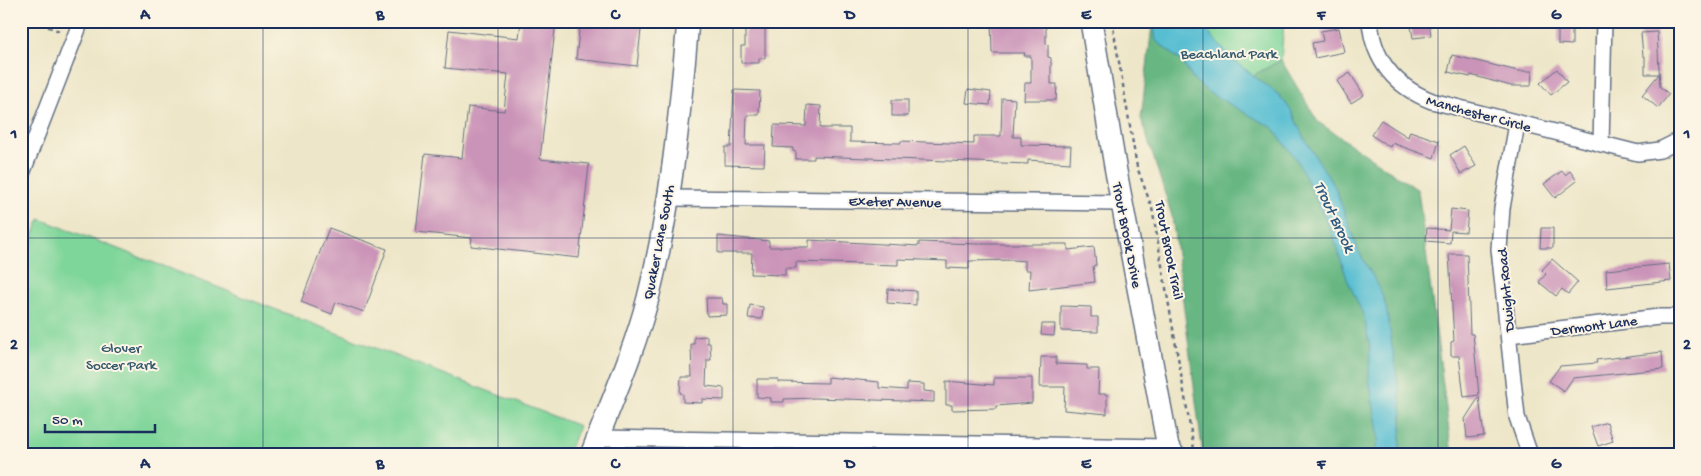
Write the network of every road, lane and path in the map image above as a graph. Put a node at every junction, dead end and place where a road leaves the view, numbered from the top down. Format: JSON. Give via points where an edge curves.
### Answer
{"nodes":[{"id":1,"x":33,"y":21,"type":"edge"},
{"id":2,"x":81,"y":21,"type":"edge"},
{"id":3,"x":688,"y":21,"type":"edge"},
{"id":4,"x":1091,"y":21,"type":"edge"},
{"id":5,"x":1112,"y":21,"type":"edge"},
{"id":6,"x":1370,"y":21,"type":"edge"},
{"id":7,"x":1604,"y":21,"type":"edge"},
{"id":8,"x":75,"y":37,"type":"junction"},
{"id":9,"x":1516,"y":124,"type":"junction"},
{"id":10,"x":1680,"y":140,"type":"edge"},
{"id":11,"x":1601,"y":144,"type":"junction"},
{"id":12,"x":21,"y":176,"type":"edge"},
{"id":13,"x":668,"y":198,"type":"junction"},
{"id":14,"x":1122,"y":203,"type":"junction"},
{"id":15,"x":1680,"y":317,"type":"edge"},
{"id":16,"x":1509,"y":335,"type":"junction"},
{"id":17,"x":594,"y":447,"type":"edge"},
{"id":18,"x":1168,"y":452,"type":"edge"},
{"id":19,"x":1194,"y":455,"type":"edge"},
{"id":20,"x":1530,"y":455,"type":"edge"}],
"edges":[{"from":1,"to":8,"type":"path"},
{"from":2,"to":8,"type":"street"},
{"from":3,"to":13,"type":"main road","name":"Quaker Lane South"},
{"from":4,"to":14,"type":"main road","name":"Trout Brook Drive"},
{"from":5,"to":19,"type":"path","name":"Trout Brook Trail","via":[[1137,167],[1152,208]]},
{"from":6,"to":9,"type":"street","name":"Manchester Circle","via":[[1375,48],[1383,65],[1404,88],[1432,101]]},
{"from":7,"to":11,"type":"street"},
{"from":8,"to":12,"type":"street"},
{"from":9,"to":11,"type":"street","name":"Manchester Circle"},
{"from":9,"to":16,"type":"street","name":"Dwight Road","via":[[1502,208],[1500,249]]},
{"from":10,"to":11,"type":"street","name":"Manchester Circle","via":[[1648,153]]},
{"from":13,"to":14,"type":"street","name":"Exeter Avenue"},
{"from":13,"to":17,"type":"main road","name":"Quaker Lane South","via":[[639,327]]},
{"from":14,"to":18,"type":"main road","name":"Trout Brook Drive"},
{"from":15,"to":16,"type":"street","name":"Dermont Lane"},
{"from":16,"to":20,"type":"street","name":"Dwight Road","via":[[1517,417]]},
{"from":17,"to":18,"type":"street"}]}
